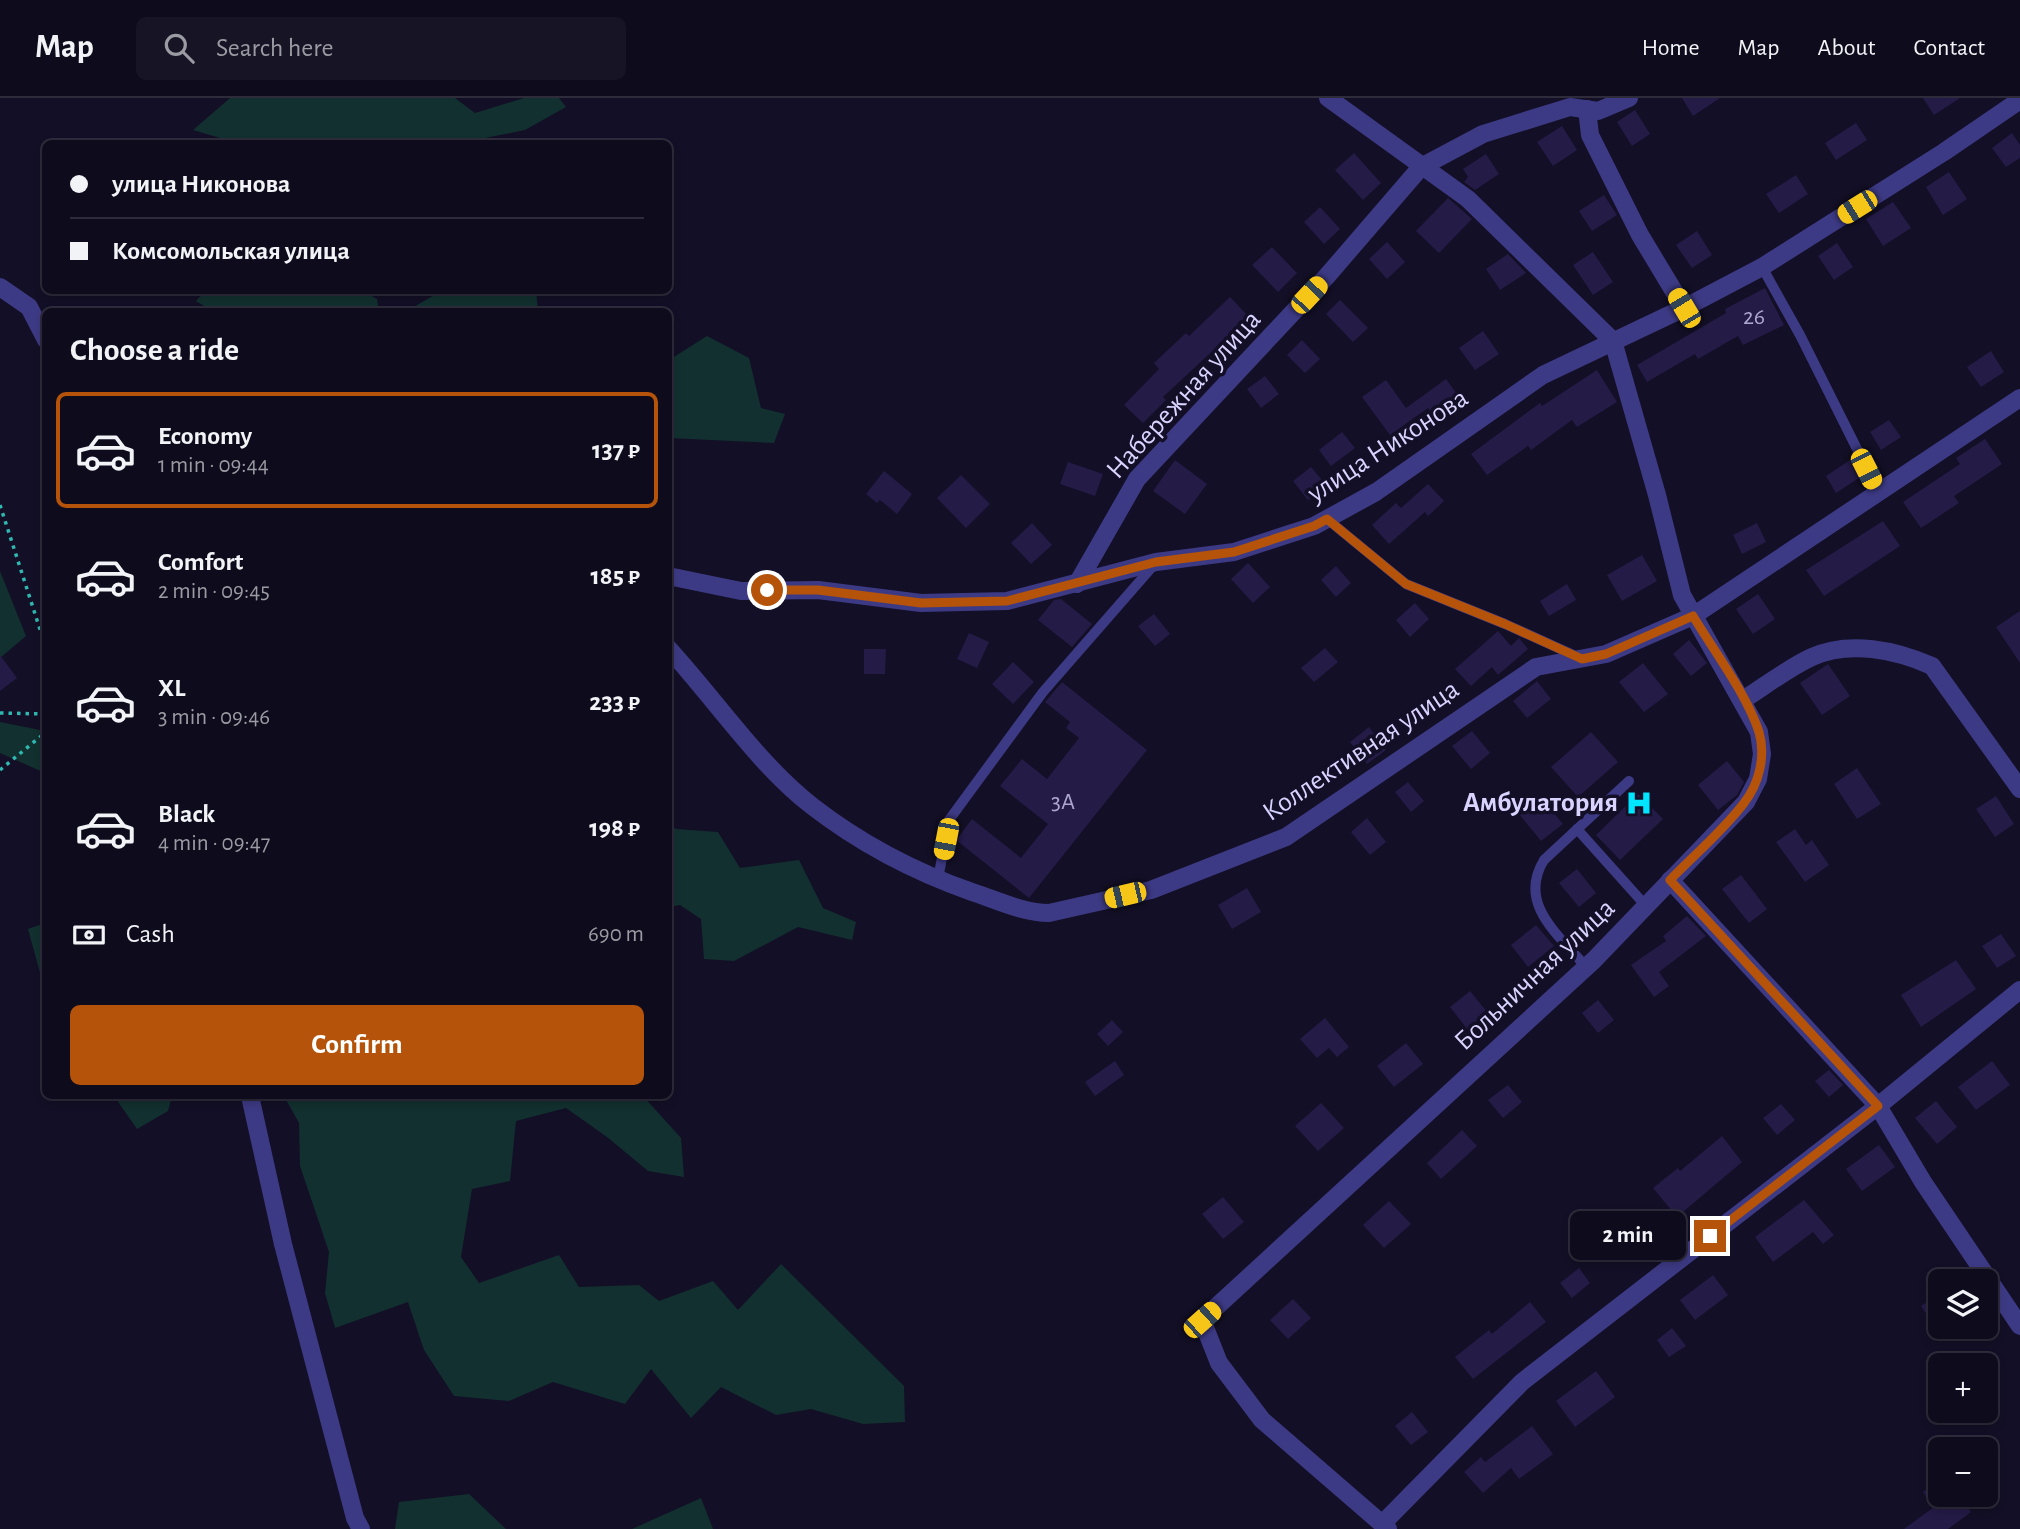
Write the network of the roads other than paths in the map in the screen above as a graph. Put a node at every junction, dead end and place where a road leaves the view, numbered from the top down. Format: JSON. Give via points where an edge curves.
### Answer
{"nodes":[{"id":1,"x":1328,"y":98,"type":"edge"},
{"id":2,"x":1629,"y":98,"type":"edge"},
{"id":3,"x":2020,"y":100,"type":"edge"},
{"id":4,"x":1587,"y":109,"type":"junction"},
{"id":5,"x":1422,"y":167,"type":"junction"},
{"id":6,"x":1762,"y":267,"type":"junction"},
{"id":7,"x":0,"y":287,"type":"edge"},
{"id":8,"x":1684,"y":308,"type":"junction"},
{"id":9,"x":42,"y":332,"type":"edge"},
{"id":10,"x":1613,"y":341,"type":"junction"},
{"id":11,"x":2020,"y":398,"type":"edge"},
{"id":12,"x":1878,"y":491,"type":"junction"},
{"id":13,"x":1327,"y":519,"type":"junction"},
{"id":14,"x":1156,"y":562,"type":"junction"},
{"id":15,"x":672,"y":577,"type":"edge"},
{"id":16,"x":1077,"y":584,"type":"junction"},
{"id":17,"x":1693,"y":616,"type":"junction"},
{"id":18,"x":672,"y":653,"type":"edge"},
{"id":19,"x":1582,"y":659,"type":"junction"},
{"id":20,"x":1743,"y":701,"type":"junction"},
{"id":21,"x":1629,"y":782,"type":"dead end"},
{"id":22,"x":2020,"y":789,"type":"edge"},
{"id":23,"x":1577,"y":829,"type":"junction"},
{"id":24,"x":938,"y":879,"type":"junction"},
{"id":25,"x":1670,"y":880,"type":"junction"},
{"id":26,"x":1646,"y":906,"type":"junction"},
{"id":27,"x":1586,"y":967,"type":"junction"},
{"id":28,"x":2020,"y":990,"type":"edge"},
{"id":29,"x":251,"y":1099,"type":"edge"},
{"id":30,"x":1878,"y":1106,"type":"junction"},
{"id":31,"x":2020,"y":1326,"type":"edge"},
{"id":32,"x":1385,"y":1526,"type":"edge"},
{"id":33,"x":361,"y":1529,"type":"edge"}],
"edges":[{"from":1,"to":5,"type":"street"},
{"from":2,"to":4,"type":"street","name":"Набережная улица","via":[[1598,111]]},
{"from":3,"to":6,"type":"street","name":"улица Никонова"},
{"from":4,"to":5,"type":"street","name":"Набережная улица","via":[[1570,107],[1483,134]]},
{"from":4,"to":8,"type":"street","via":[[1590,135],[1640,235]]},
{"from":5,"to":10,"type":"street","via":[[1468,198]]},
{"from":5,"to":16,"type":"street","name":"Набережная улица","via":[[1137,479]]},
{"from":6,"to":8,"type":"street","name":"улица Никонова"},
{"from":6,"to":12,"type":"lane"},
{"from":7,"to":9,"type":"street","via":[[29,307]]},
{"from":8,"to":10,"type":"street","name":"улица Никонова"},
{"from":10,"to":13,"type":"street","name":"улица Никонова","via":[[1543,375],[1376,492]]},
{"from":10,"to":17,"type":"street","name":"Больничная улица","via":[[1682,595]]},
{"from":11,"to":12,"type":"street","name":"Коллективная улица"},
{"from":12,"to":17,"type":"street","name":"Коллективная улица"},
{"from":13,"to":14,"type":"street","name":"улица Никонова","via":[[1234,552]]},
{"from":13,"to":19,"type":"lane","via":[[1406,584]]},
{"from":14,"to":16,"type":"street","name":"улица Никонова"},
{"from":14,"to":24,"type":"lane","via":[[1043,692],[949,820]]},
{"from":15,"to":16,"type":"street","name":"улица Никонова","via":[[741,591],[818,590],[921,603],[1007,601]]},
{"from":17,"to":19,"type":"street","name":"Коллективная улица","via":[[1606,654]]},
{"from":17,"to":20,"type":"street","name":"Больничная улица"},
{"from":18,"to":24,"type":"street","name":"Коллективная улица","via":[[811,806],[878,852]]},
{"from":19,"to":24,"type":"street","name":"Коллективная улица","via":[[1536,667],[1286,837],[1151,890],[1034,913]]},
{"from":20,"to":22,"type":"street","via":[[1813,656],[1862,647],[1910,656],[1932,666]]},
{"from":20,"to":25,"type":"street","name":"Больничная улица","via":[[1759,733],[1758,779],[1745,802]]},
{"from":21,"to":23,"type":"lane"},
{"from":23,"to":26,"type":"lane"},
{"from":23,"to":27,"type":"lane","via":[[1544,860],[1535,883],[1540,912]]},
{"from":25,"to":26,"type":"street","name":"Больничная улица"},
{"from":25,"to":30,"type":"street"},
{"from":26,"to":27,"type":"street","name":"Больничная улица"},
{"from":27,"to":32,"type":"street","name":"Больничная улица","via":[[1202,1320],[1219,1363],[1262,1420]]},
{"from":28,"to":30,"type":"street"},
{"from":29,"to":33,"type":"street","via":[[283,1244]]},
{"from":30,"to":31,"type":"street"},
{"from":30,"to":32,"type":"street","via":[[1522,1382]]}]}
